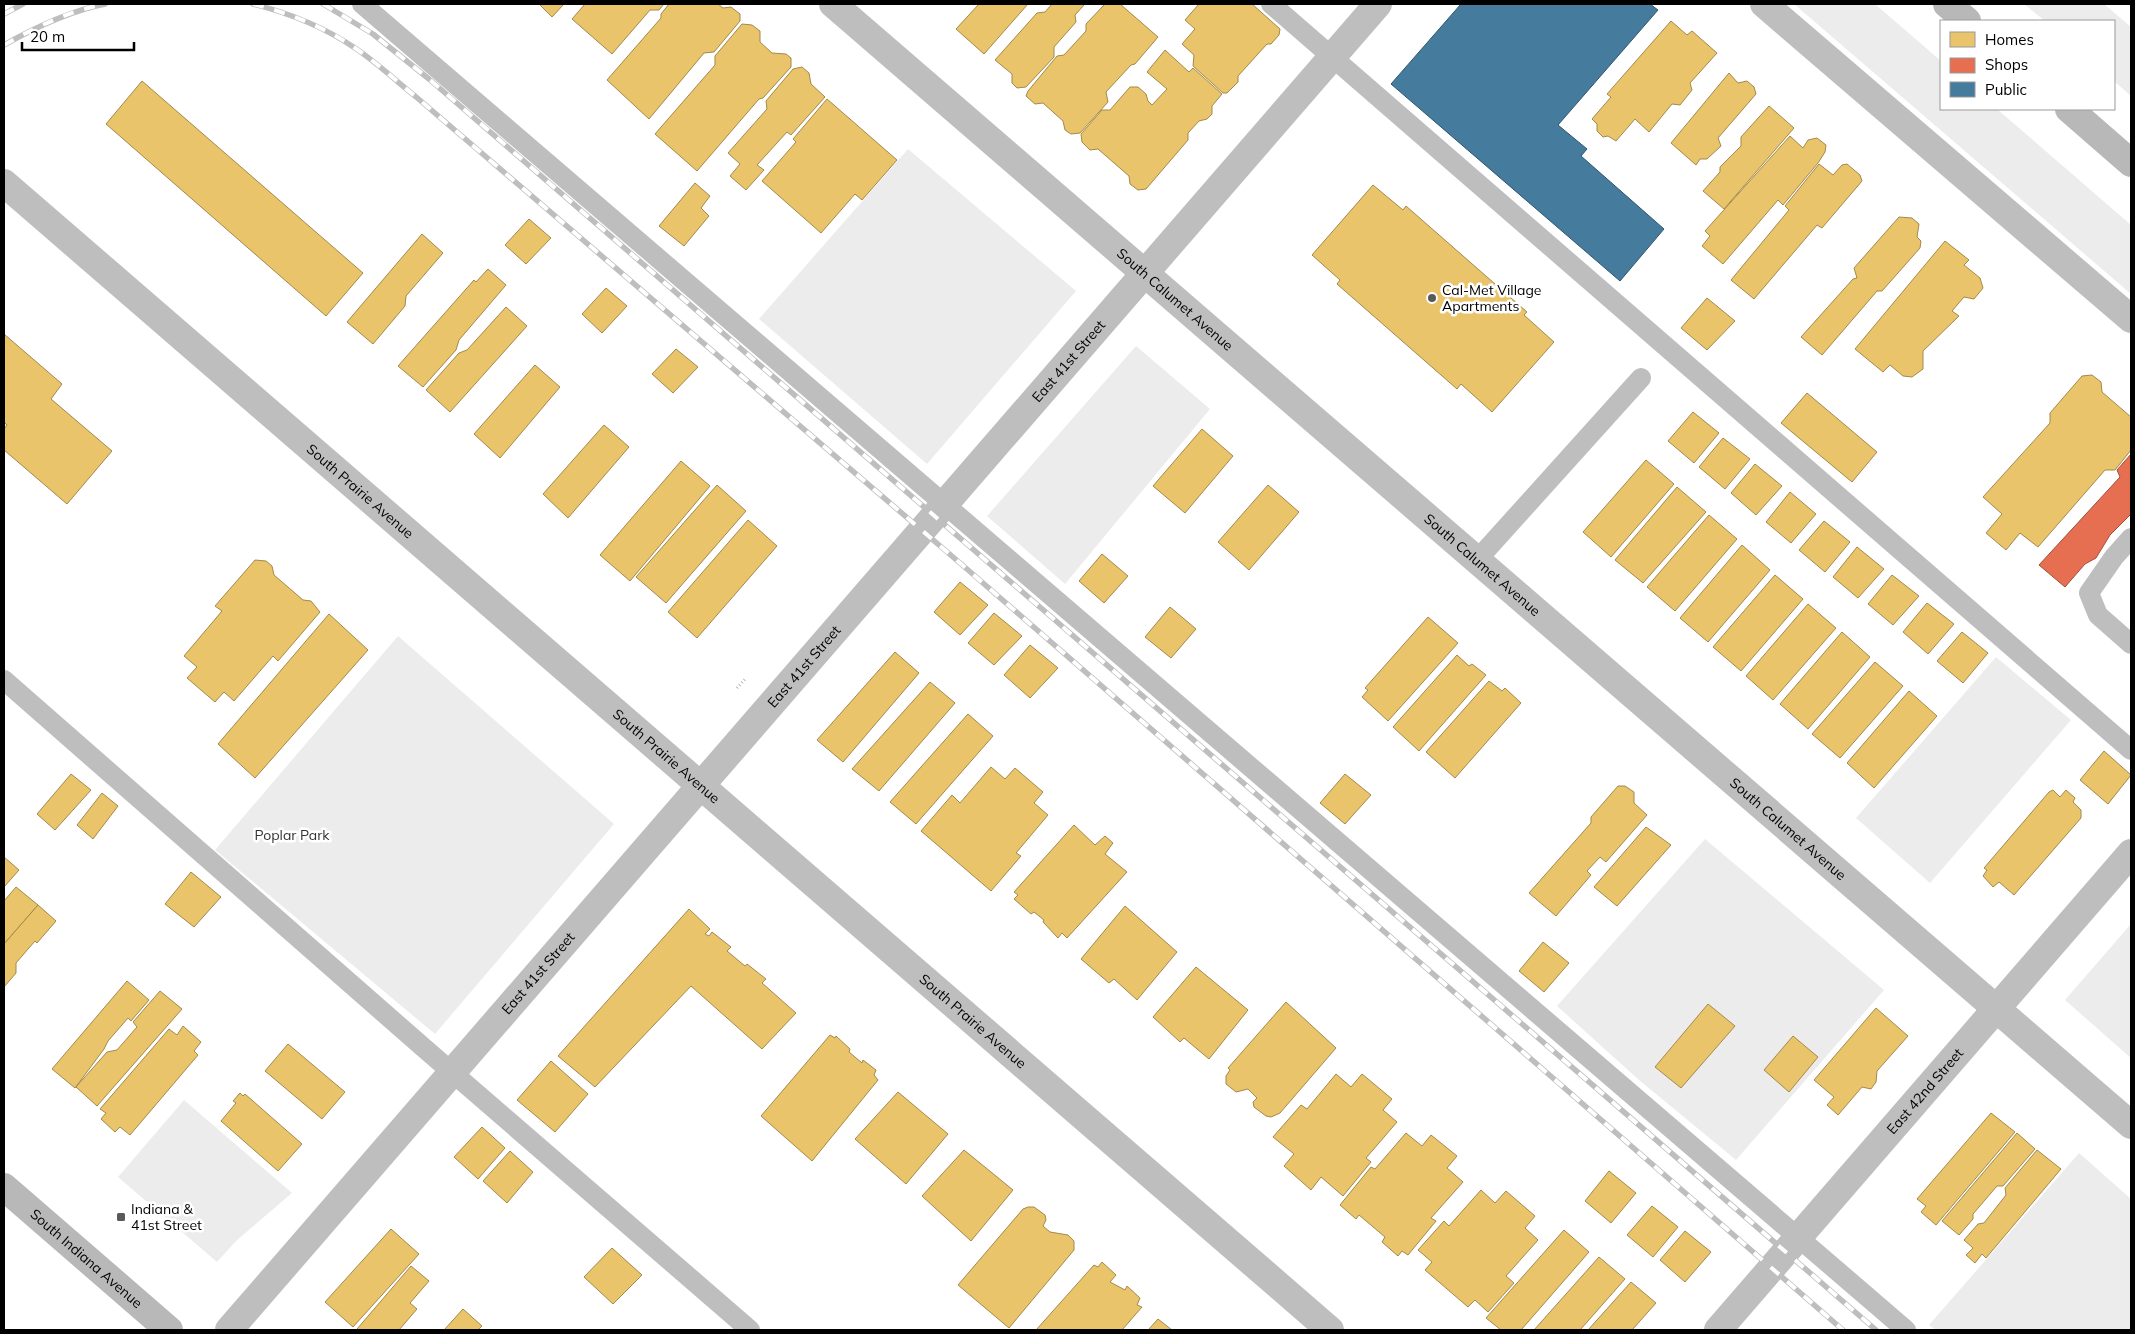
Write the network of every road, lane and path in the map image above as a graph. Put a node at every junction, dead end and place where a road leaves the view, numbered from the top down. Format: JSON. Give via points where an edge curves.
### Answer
{"nodes":[{"id":1,"x":362,"y":4,"type":"edge"},
{"id":2,"x":833,"y":4,"type":"edge"},
{"id":3,"x":1271,"y":4,"type":"edge"},
{"id":4,"x":1378,"y":4,"type":"edge"},
{"id":5,"x":1764,"y":4,"type":"edge"},
{"id":6,"x":1947,"y":4,"type":"edge"},
{"id":7,"x":1966,"y":20,"type":"edge"},
{"id":8,"x":1332,"y":56,"type":"junction"},
{"id":9,"x":2070,"y":110,"type":"edge"},
{"id":10,"x":2131,"y":163,"type":"edge"},
{"id":11,"x":4,"y":183,"type":"edge"},
{"id":12,"x":1145,"y":273,"type":"junction"},
{"id":13,"x":2131,"y":319,"type":"edge"},
{"id":14,"x":1641,"y":378,"type":"dead end"},
{"id":15,"x":944,"y":504,"type":"junction"},
{"id":16,"x":2131,"y":538,"type":"edge"},
{"id":17,"x":1477,"y":560,"type":"junction"},
{"id":18,"x":2131,"y":644,"type":"edge"},
{"id":19,"x":4,"y":680,"type":"edge"},
{"id":20,"x":2131,"y":750,"type":"edge"},
{"id":21,"x":700,"y":785,"type":"junction"},
{"id":22,"x":2131,"y":853,"type":"edge"},
{"id":23,"x":1996,"y":1009,"type":"junction"},
{"id":24,"x":452,"y":1073,"type":"junction"},
{"id":25,"x":2131,"y":1125,"type":"edge"},
{"id":26,"x":4,"y":1187,"type":"edge"},
{"id":27,"x":1798,"y":1238,"type":"junction"},
{"id":28,"x":168,"y":1330,"type":"edge"},
{"id":29,"x":229,"y":1330,"type":"edge"},
{"id":30,"x":750,"y":1330,"type":"edge"},
{"id":31,"x":1330,"y":1330,"type":"edge"},
{"id":32,"x":1718,"y":1330,"type":"edge"},
{"id":33,"x":1906,"y":1330,"type":"edge"}],
"edges":[{"from":1,"to":15,"type":"lane"},
{"from":2,"to":12,"type":"street","name":"South Calumet Avenue"},
{"from":3,"to":8,"type":"lane"},
{"from":4,"to":8,"type":"street","name":"East 41st Street"},
{"from":5,"to":13,"type":"street"},
{"from":6,"to":7,"type":"street"},
{"from":8,"to":12,"type":"street","name":"East 41st Street"},
{"from":8,"to":20,"type":"lane"},
{"from":9,"to":10,"type":"street"},
{"from":11,"to":21,"type":"street","name":"South Prairie Avenue"},
{"from":12,"to":15,"type":"street","name":"East 41st Street"},
{"from":12,"to":17,"type":"street","name":"South Calumet Avenue"},
{"from":14,"to":17,"type":"lane"},
{"from":15,"to":21,"type":"street","name":"East 41st Street"},
{"from":15,"to":27,"type":"lane"},
{"from":16,"to":18,"type":"lane","via":[[2089,593],[2098,615]]},
{"from":17,"to":23,"type":"street","name":"South Calumet Avenue"},
{"from":19,"to":24,"type":"lane"},
{"from":21,"to":24,"type":"street","name":"East 41st Street"},
{"from":21,"to":31,"type":"street","name":"South Prairie Avenue"},
{"from":22,"to":23,"type":"street","name":"East 42nd Street"},
{"from":23,"to":25,"type":"street","name":"South Calumet Avenue"},
{"from":23,"to":27,"type":"street","name":"East 42nd Street"},
{"from":24,"to":29,"type":"street","name":"East 41st Street"},
{"from":24,"to":30,"type":"lane"},
{"from":26,"to":28,"type":"street","name":"South Indiana Avenue"},
{"from":27,"to":32,"type":"street","name":"East 42nd Street"},
{"from":27,"to":33,"type":"lane"}]}
